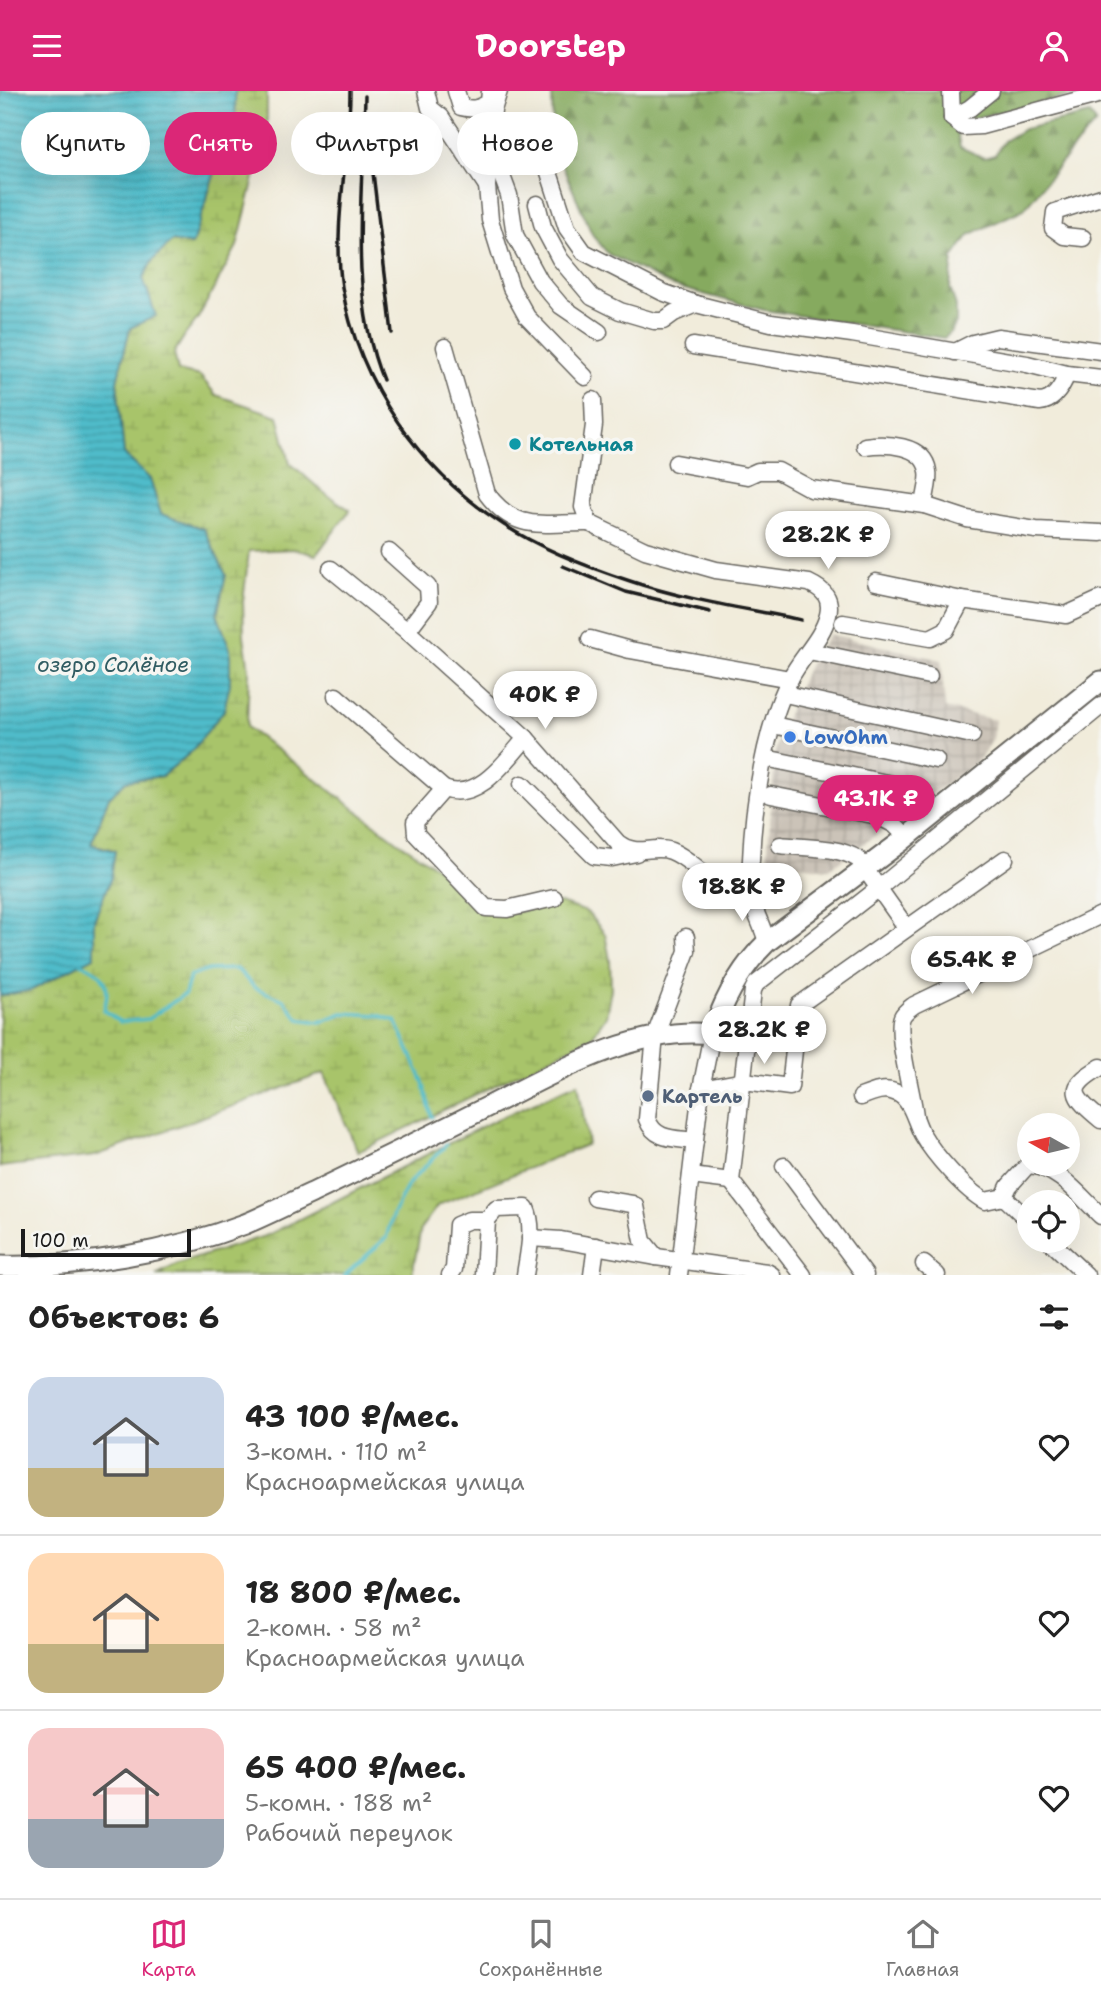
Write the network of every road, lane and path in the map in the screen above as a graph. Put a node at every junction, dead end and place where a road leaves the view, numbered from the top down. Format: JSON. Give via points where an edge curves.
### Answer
{"nodes":[{"id":1,"x":426,"y":91,"type":"edge"},
{"id":2,"x":456,"y":91,"type":"edge"},
{"id":3,"x":490,"y":91,"type":"edge"},
{"id":4,"x":499,"y":91,"type":"edge"},
{"id":5,"x":963,"y":91,"type":"edge"},
{"id":6,"x":991,"y":91,"type":"edge"},
{"id":7,"x":1101,"y":94,"type":"edge"},
{"id":8,"x":1060,"y":98,"type":"edge"},
{"id":9,"x":951,"y":105,"type":"edge"},
{"id":10,"x":468,"y":109,"type":"junction"},
{"id":11,"x":434,"y":112,"type":"edge"},
{"id":12,"x":493,"y":112,"type":"edge"},
{"id":13,"x":443,"y":116,"type":"edge"},
{"id":14,"x":443,"y":120,"type":"edge"},
{"id":15,"x":489,"y":175,"type":"edge"},
{"id":16,"x":501,"y":175,"type":"edge"},
{"id":17,"x":550,"y":175,"type":"edge"},
{"id":18,"x":488,"y":186,"type":"junction"},
{"id":19,"x":1101,"y":197,"type":"edge"},
{"id":20,"x":537,"y":204,"type":"dead end"},
{"id":21,"x":1083,"y":237,"type":"dead end"},
{"id":22,"x":696,"y":304,"type":"junction"},
{"id":23,"x":599,"y":332,"type":"dead end"},
{"id":24,"x":693,"y":346,"type":"dead end"},
{"id":25,"x":445,"y":347,"type":"dead end"},
{"id":26,"x":1101,"y":351,"type":"edge"},
{"id":27,"x":955,"y":352,"type":"junction"},
{"id":28,"x":1067,"y":374,"type":"junction"},
{"id":29,"x":584,"y":377,"type":"dead end"},
{"id":30,"x":1101,"y":378,"type":"edge"},
{"id":31,"x":593,"y":400,"type":"dead end"},
{"id":32,"x":866,"y":446,"type":"dead end"},
{"id":33,"x":676,"y":463,"type":"dead end"},
{"id":34,"x":924,"y":505,"type":"junction"},
{"id":35,"x":589,"y":523,"type":"junction"},
{"id":36,"x":1101,"y":533,"type":"edge"},
{"id":37,"x":389,"y":552,"type":"dead end"},
{"id":38,"x":331,"y":569,"type":"dead end"},
{"id":39,"x":876,"y":582,"type":"dead end"},
{"id":40,"x":1101,"y":599,"type":"edge"},
{"id":41,"x":962,"y":600,"type":"junction"},
{"id":42,"x":843,"y":623,"type":"dead end"},
{"id":43,"x":407,"y":631,"type":"junction"},
{"id":44,"x":590,"y":639,"type":"dead end"},
{"id":45,"x":809,"y":651,"type":"junction"},
{"id":46,"x":929,"y":676,"type":"dead end"},
{"id":47,"x":1101,"y":681,"type":"edge"},
{"id":48,"x":787,"y":686,"type":"junction"},
{"id":49,"x":336,"y":696,"type":"dead end"},
{"id":50,"x":1101,"y":706,"type":"edge"},
{"id":51,"x":773,"y":725,"type":"junction"},
{"id":52,"x":972,"y":735,"type":"dead end"},
{"id":53,"x":526,"y":738,"type":"junction"},
{"id":54,"x":765,"y":758,"type":"junction"},
{"id":55,"x":936,"y":760,"type":"dead end"},
{"id":56,"x":522,"y":784,"type":"dead end"},
{"id":57,"x":444,"y":789,"type":"junction"},
{"id":58,"x":771,"y":795,"type":"dead end"},
{"id":59,"x":937,"y":812,"type":"junction"},
{"id":60,"x":907,"y":837,"type":"junction"},
{"id":61,"x":780,"y":845,"type":"dead end"},
{"id":62,"x":638,"y":852,"type":"junction"},
{"id":63,"x":1005,"y":859,"type":"dead end"},
{"id":64,"x":865,"y":869,"type":"junction"},
{"id":65,"x":879,"y":888,"type":"junction"},
{"id":66,"x":749,"y":893,"type":"junction"},
{"id":67,"x":554,"y":898,"type":"dead end"},
{"id":68,"x":1101,"y":915,"type":"edge"},
{"id":69,"x":906,"y":927,"type":"junction"},
{"id":70,"x":687,"y":937,"type":"dead end"},
{"id":71,"x":767,"y":942,"type":"junction"},
{"id":72,"x":712,"y":1034,"type":"junction"},
{"id":73,"x":655,"y":1036,"type":"junction"},
{"id":74,"x":1101,"y":1067,"type":"edge"},
{"id":75,"x":744,"y":1081,"type":"junction"},
{"id":76,"x":701,"y":1089,"type":"junction"},
{"id":77,"x":861,"y":1097,"type":"dead end"},
{"id":78,"x":915,"y":1116,"type":"junction"},
{"id":79,"x":1101,"y":1120,"type":"edge"},
{"id":80,"x":695,"y":1141,"type":"junction"},
{"id":81,"x":784,"y":1166,"type":"dead end"},
{"id":82,"x":691,"y":1176,"type":"junction"},
{"id":83,"x":731,"y":1181,"type":"junction"},
{"id":84,"x":1004,"y":1197,"type":"junction"},
{"id":85,"x":595,"y":1198,"type":"dead end"},
{"id":86,"x":1017,"y":1209,"type":"edge"},
{"id":87,"x":1101,"y":1216,"type":"edge"},
{"id":88,"x":487,"y":1220,"type":"junction"},
{"id":89,"x":530,"y":1238,"type":"junction"},
{"id":90,"x":596,"y":1246,"type":"junction"},
{"id":91,"x":1063,"y":1253,"type":"edge"},
{"id":92,"x":656,"y":1257,"type":"junction"},
{"id":93,"x":0,"y":1266,"type":"edge"},
{"id":94,"x":680,"y":1268,"type":"edge"},
{"id":95,"x":730,"y":1271,"type":"edge"},
{"id":96,"x":450,"y":1275,"type":"edge"},
{"id":97,"x":484,"y":1275,"type":"edge"},
{"id":98,"x":525,"y":1275,"type":"edge"},
{"id":99,"x":592,"y":1275,"type":"edge"},
{"id":100,"x":772,"y":1275,"type":"edge"},
{"id":101,"x":803,"y":1275,"type":"edge"},
{"id":102,"x":865,"y":1275,"type":"edge"},
{"id":103,"x":1086,"y":1275,"type":"edge"}],
"edges":[{"from":1,"to":11,"type":"street"},
{"from":2,"to":10,"type":"street","via":[[461,107]]},
{"from":3,"to":10,"type":"street","via":[[489,102]]},
{"from":4,"to":12,"type":"street"},
{"from":5,"to":9,"type":"street"},
{"from":6,"to":9,"type":"street","via":[[970,108]]},
{"from":7,"to":8,"type":"street"},
{"from":8,"to":9,"type":"street","via":[[981,126],[964,127]]},
{"from":10,"to":13,"type":"street"},
{"from":14,"to":18,"type":"street"},
{"from":15,"to":18,"type":"street"},
{"from":16,"to":23,"type":"street","via":[[515,235],[540,281],[561,306]]},
{"from":17,"to":22,"type":"street","via":[[567,228],[584,252]]},
{"from":18,"to":29,"type":"street","via":[[489,220],[511,288],[527,317]]},
{"from":19,"to":21,"type":"street","via":[[1055,212],[1053,228],[1064,236]]},
{"from":20,"to":22,"type":"street","via":[[560,259],[592,297],[654,321]]},
{"from":22,"to":27,"type":"street","via":[[771,323]]},
{"from":24,"to":28,"type":"street","via":[[1040,402],[1054,396]]},
{"from":25,"to":35,"type":"street","via":[[487,494],[500,510],[524,523]]},
{"from":26,"to":27,"type":"street","via":[[998,337]]},
{"from":27,"to":28,"type":"street"},
{"from":28,"to":30,"type":"street"},
{"from":31,"to":35,"type":"street","via":[[583,507]]},
{"from":32,"to":34,"type":"street","via":[[885,443],[921,457],[928,471]]},
{"from":33,"to":34,"type":"street","via":[[747,477],[758,471],[778,471],[811,489]]},
{"from":34,"to":36,"type":"street","via":[[967,519],[1022,528]]},
{"from":35,"to":45,"type":"street","via":[[645,550],[680,560],[822,589],[829,613]]},
{"from":37,"to":43,"type":"street","via":[[428,587],[429,602]]},
{"from":38,"to":43,"type":"street"},
{"from":39,"to":41,"type":"street"},
{"from":40,"to":41,"type":"street","via":[[1066,615]]},
{"from":41,"to":42,"type":"street","via":[[946,629],[930,638]]},
{"from":43,"to":53,"type":"street"},
{"from":44,"to":48,"type":"street"},
{"from":45,"to":46,"type":"street"},
{"from":45,"to":48,"type":"street"},
{"from":47,"to":59,"type":"main road"},
{"from":48,"to":51,"type":"street"},
{"from":48,"to":52,"type":"street"},
{"from":49,"to":57,"type":"street"},
{"from":50,"to":65,"type":"street"},
{"from":51,"to":54,"type":"street"},
{"from":51,"to":55,"type":"street"},
{"from":53,"to":57,"type":"street","via":[[501,767],[471,790],[456,794]]},
{"from":53,"to":62,"type":"street","via":[[618,843]]},
{"from":54,"to":59,"type":"street","via":[[911,788],[923,794]]},
{"from":54,"to":66,"type":"street"},
{"from":56,"to":62,"type":"street","via":[[594,856],[612,858]]},
{"from":57,"to":67,"type":"street","via":[[415,822],[416,834],[486,908],[507,909]]},
{"from":58,"to":60,"type":"street","via":[[878,816]]},
{"from":59,"to":60,"type":"main road"},
{"from":60,"to":64,"type":"main road"},
{"from":61,"to":64,"type":"street","via":[[851,855]]},
{"from":62,"to":66,"type":"street","via":[[668,849],[713,879]]},
{"from":63,"to":69,"type":"street"},
{"from":64,"to":65,"type":"street"},
{"from":64,"to":71,"type":"main road"},
{"from":65,"to":69,"type":"street"},
{"from":65,"to":75,"type":"street","via":[[756,983]]},
{"from":66,"to":71,"type":"street"},
{"from":68,"to":78,"type":"street","via":[[907,1011],[900,1033]]},
{"from":69,"to":75,"type":"street","via":[[799,1005],[790,1087]]},
{"from":70,"to":73,"type":"street","via":[[687,951]]},
{"from":71,"to":72,"type":"main road","via":[[741,972]]},
{"from":72,"to":73,"type":"main road"},
{"from":72,"to":76,"type":"street"},
{"from":73,"to":80,"type":"street","via":[[647,1119],[650,1129],[659,1136]]},
{"from":73,"to":93,"type":"main road","via":[[624,1043],[531,1085],[245,1224],[68,1265]]},
{"from":74,"to":79,"type":"street","via":[[1082,1078],[1076,1089],[1078,1100]]},
{"from":75,"to":76,"type":"street"},
{"from":75,"to":83,"type":"street"},
{"from":76,"to":80,"type":"street"},
{"from":77,"to":78,"type":"street","via":[[877,1090],[897,1093]]},
{"from":78,"to":84,"type":"street","via":[[923,1135],[978,1197],[985,1201]]},
{"from":80,"to":82,"type":"street"},
{"from":81,"to":102,"type":"street"},
{"from":82,"to":83,"type":"street"},
{"from":82,"to":94,"type":"street"},
{"from":83,"to":101,"type":"street"},
{"from":84,"to":86,"type":"street"},
{"from":84,"to":87,"type":"street","via":[[1028,1165],[1038,1166],[1052,1171]]},
{"from":85,"to":92,"type":"street","via":[[636,1206],[643,1241]]},
{"from":88,"to":89,"type":"street","via":[[496,1209],[526,1208]]},
{"from":88,"to":96,"type":"street","via":[[457,1225]]},
{"from":88,"to":97,"type":"street"},
{"from":89,"to":90,"type":"street"},
{"from":89,"to":98,"type":"street"},
{"from":90,"to":92,"type":"street"},
{"from":90,"to":99,"type":"street"},
{"from":91,"to":103,"type":"street"},
{"from":92,"to":94,"type":"street"},
{"from":94,"to":95,"type":"street"},
{"from":95,"to":100,"type":"street"}]}
